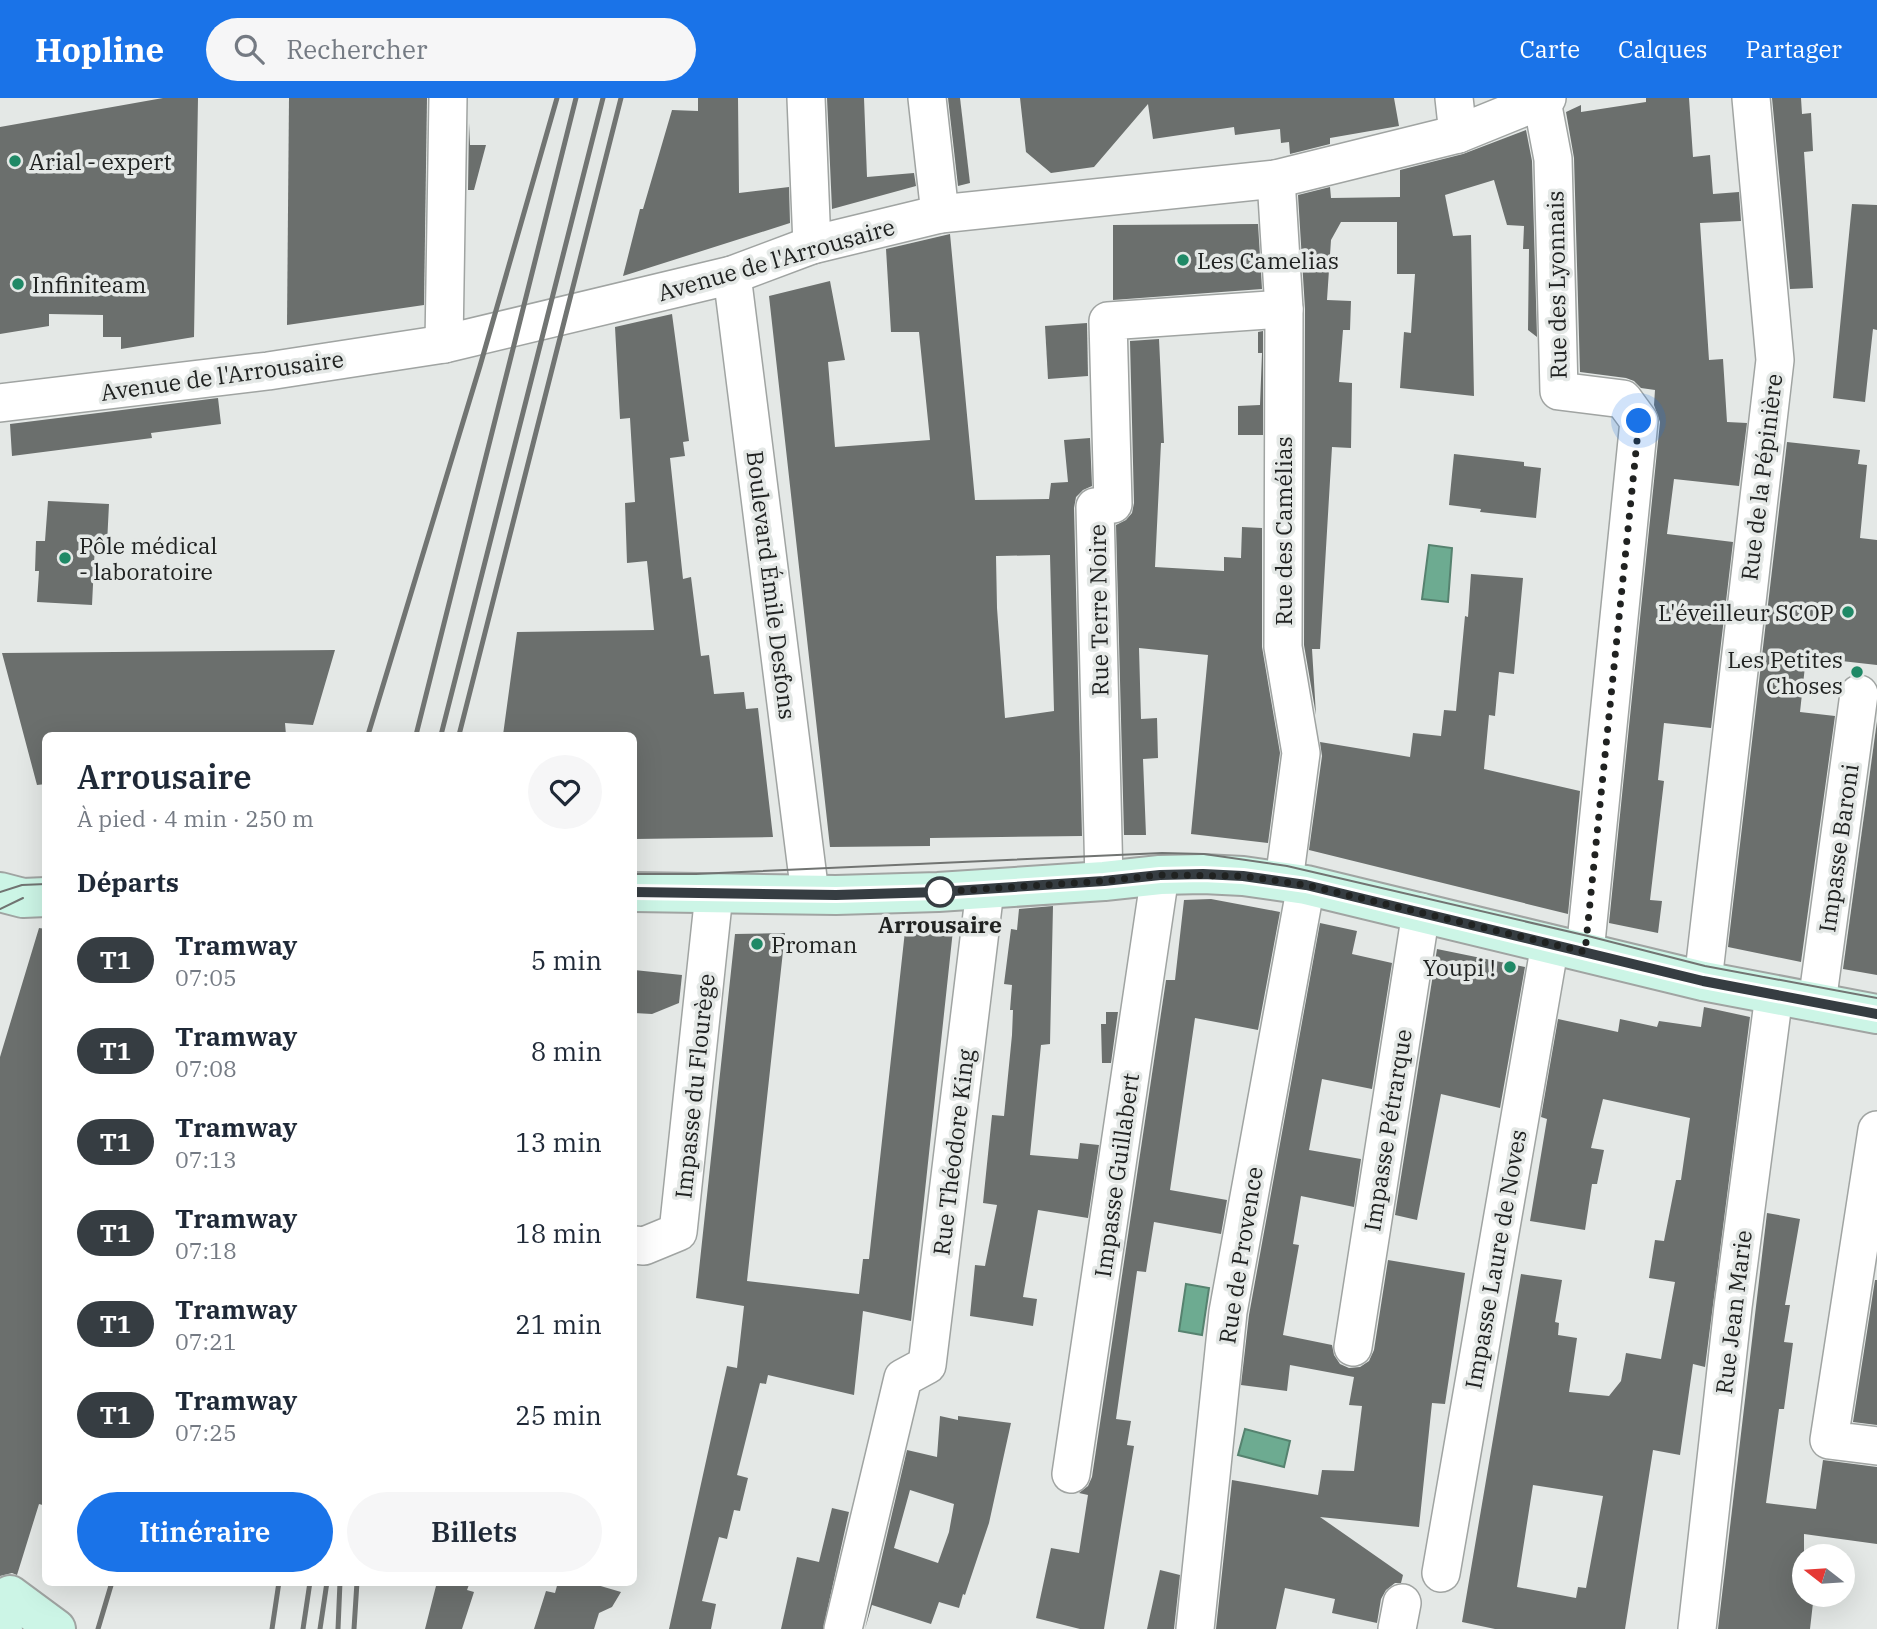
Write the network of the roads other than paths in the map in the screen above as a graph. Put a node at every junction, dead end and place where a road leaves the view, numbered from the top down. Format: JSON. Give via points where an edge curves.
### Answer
{"nodes":[{"id":1,"x":448,"y":98,"type":"edge"},
{"id":2,"x":806,"y":98,"type":"edge"},
{"id":3,"x":927,"y":98,"type":"edge"},
{"id":4,"x":1454,"y":98,"type":"edge"},
{"id":5,"x":1751,"y":98,"type":"edge"},
{"id":6,"x":1544,"y":99,"type":"edge"},
{"id":7,"x":1458,"y":134,"type":"junction"},
{"id":8,"x":1276,"y":179,"type":"junction"},
{"id":9,"x":940,"y":214,"type":"junction"},
{"id":10,"x":812,"y":246,"type":"junction"},
{"id":11,"x":732,"y":275,"type":"junction"},
{"id":12,"x":1284,"y":309,"type":"junction"},
{"id":13,"x":444,"y":344,"type":"junction"},
{"id":14,"x":0,"y":403,"type":"edge"},
{"id":15,"x":1859,"y":694,"type":"dead end"},
{"id":16,"x":1160,"y":875,"type":"junction"},
{"id":17,"x":1104,"y":881,"type":"junction"},
{"id":18,"x":1295,"y":883,"type":"junction"},
{"id":19,"x":985,"y":890,"type":"junction"},
{"id":20,"x":637,"y":892,"type":"edge"},
{"id":21,"x":714,"y":894,"type":"junction"},
{"id":22,"x":810,"y":894,"type":"junction"},
{"id":23,"x":1421,"y":912,"type":"junction"},
{"id":24,"x":1568,"y":948,"type":"junction"},
{"id":25,"x":1703,"y":981,"type":"junction"},
{"id":26,"x":1774,"y":995,"type":"junction"},
{"id":27,"x":1817,"y":1003,"type":"junction"},
{"id":28,"x":1877,"y":1014,"type":"edge"},
{"id":29,"x":1877,"y":1130,"type":"edge"},
{"id":30,"x":637,"y":1245,"type":"edge"},
{"id":31,"x":1353,"y":1348,"type":"dead end"},
{"id":32,"x":1877,"y":1446,"type":"edge"},
{"id":33,"x":1071,"y":1474,"type":"dead end"},
{"id":34,"x":1441,"y":1573,"type":"dead end"},
{"id":35,"x":5,"y":1617,"type":"edge"},
{"id":36,"x":56,"y":1629,"type":"edge"},
{"id":37,"x":843,"y":1629,"type":"edge"},
{"id":38,"x":1195,"y":1629,"type":"edge"},
{"id":39,"x":1697,"y":1629,"type":"edge"}],
"edges":[{"from":1,"to":13,"type":"street"},
{"from":2,"to":10,"type":"street"},
{"from":3,"to":9,"type":"street"},
{"from":4,"to":7,"type":"street"},
{"from":5,"to":25,"type":"street","name":"Rue de la Pépinière","via":[[1775,360]]},
{"from":6,"to":7,"type":"street","name":"Avenue de l'Arrousaire"},
{"from":6,"to":24,"type":"street","name":"Rue des Lyonnais","via":[[1553,159],[1559,391],[1623,400],[1639,421]]},
{"from":7,"to":8,"type":"street","name":"Avenue de l'Arrousaire"},
{"from":8,"to":9,"type":"street","name":"Avenue de l'Arrousaire"},
{"from":8,"to":12,"type":"street","name":"Rue des Camélias"},
{"from":9,"to":10,"type":"street","name":"Avenue de l'Arrousaire"},
{"from":10,"to":11,"type":"street","name":"Avenue de l'Arrousaire"},
{"from":11,"to":13,"type":"street","name":"Avenue de l'Arrousaire"},
{"from":11,"to":22,"type":"street","name":"Boulevard Émile Desfons"},
{"from":12,"to":17,"type":"street","name":"Rue Terre Noire","via":[[1108,321],[1113,505],[1095,507]]},
{"from":12,"to":18,"type":"street","name":"Rue des Camélias","via":[[1283,647],[1301,752]]},
{"from":13,"to":14,"type":"street","name":"Avenue de l'Arrousaire","via":[[268,371]]},
{"from":15,"to":27,"type":"street","name":"Impasse Baroni"},
{"from":16,"to":17,"type":"street"},
{"from":16,"to":18,"type":"street","via":[[1243,876]]},
{"from":16,"to":33,"type":"street","name":"Impasse Guillabert"},
{"from":17,"to":19,"type":"street"},
{"from":18,"to":23,"type":"street"},
{"from":18,"to":38,"type":"street","name":"Rue de Provence","via":[[1228,1312]]},
{"from":19,"to":22,"type":"street"},
{"from":19,"to":37,"type":"street","name":"Rue Théodore King","via":[[927,1365],[903,1378]]},
{"from":20,"to":21,"type":"street"},
{"from":21,"to":22,"type":"street"},
{"from":21,"to":30,"type":"street","name":"Impasse du Flourège","via":[[678,1231]]},
{"from":23,"to":24,"type":"street"},
{"from":23,"to":31,"type":"street","name":"Impasse Pétrarque"},
{"from":24,"to":25,"type":"street"},
{"from":24,"to":34,"type":"street","name":"Impasse Laure de Noves"},
{"from":25,"to":26,"type":"street"},
{"from":26,"to":27,"type":"street"},
{"from":26,"to":39,"type":"street","name":"Rue Jean Marie"},
{"from":27,"to":28,"type":"street"},
{"from":29,"to":32,"type":"street","via":[[1829,1440]]},
{"from":35,"to":36,"type":"street"}]}
